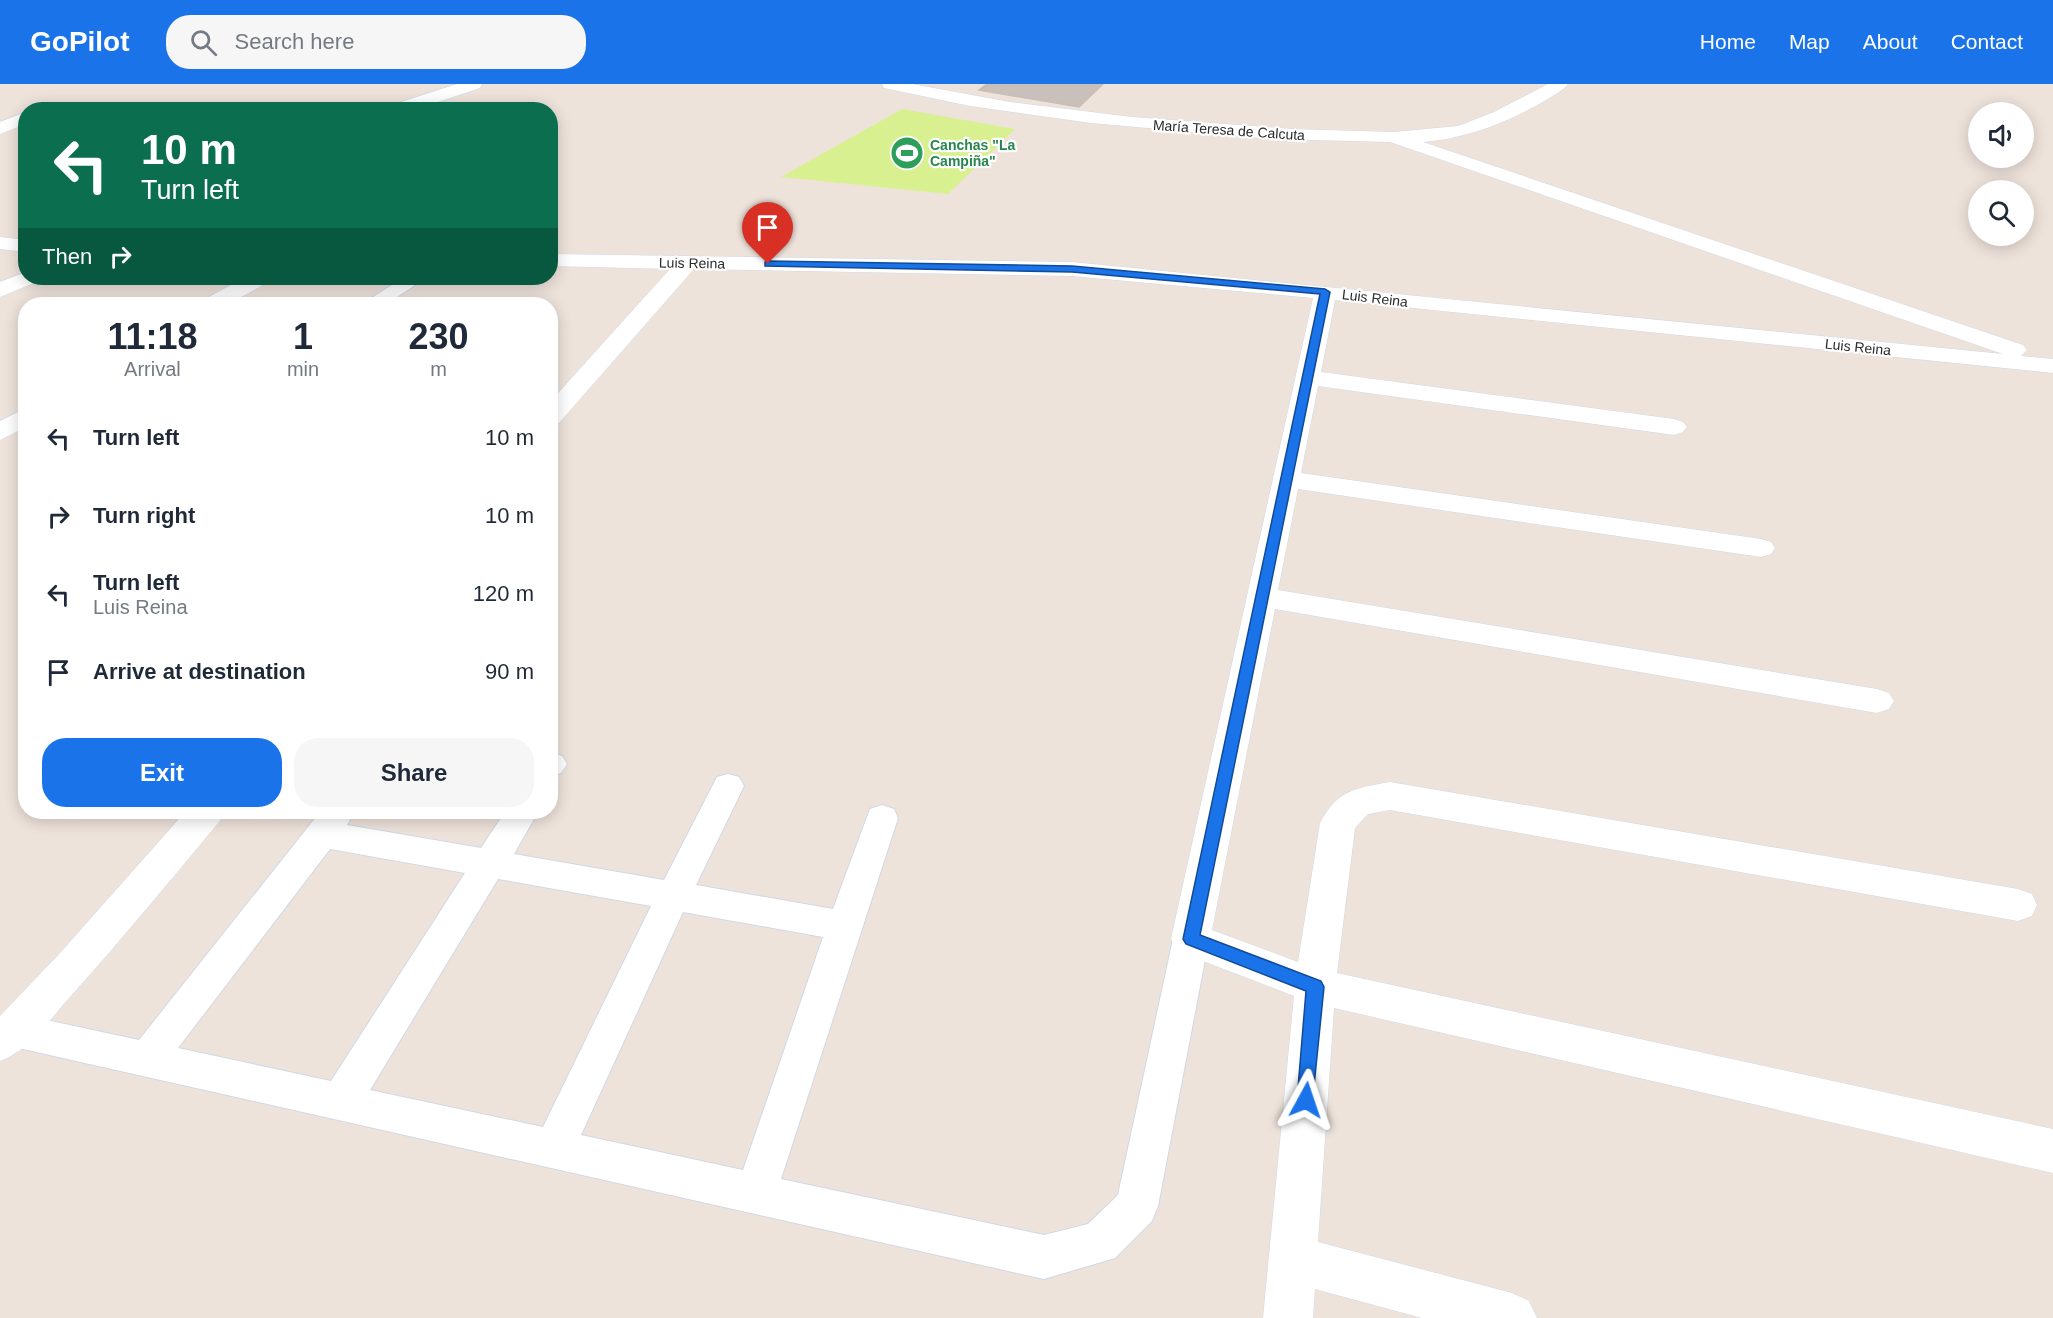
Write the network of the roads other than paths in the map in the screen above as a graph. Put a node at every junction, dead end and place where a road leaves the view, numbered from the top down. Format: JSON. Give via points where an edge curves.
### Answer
{"nodes":[{"id":1,"x":474,"y":84,"type":"edge"},
{"id":2,"x":890,"y":84,"type":"edge"},
{"id":3,"x":1560,"y":84,"type":"edge"},
{"id":4,"x":419,"y":102,"type":"edge"},
{"id":5,"x":18,"y":121,"type":"edge"},
{"id":6,"x":0,"y":129,"type":"edge"},
{"id":7,"x":1392,"y":137,"type":"junction"},
{"id":8,"x":0,"y":243,"type":"edge"},
{"id":9,"x":18,"y":245,"type":"edge"},
{"id":10,"x":558,"y":260,"type":"edge"},
{"id":11,"x":688,"y":262,"type":"junction"},
{"id":12,"x":18,"y":282,"type":"edge"},
{"id":13,"x":247,"y":285,"type":"edge"},
{"id":14,"x":404,"y":285,"type":"edge"},
{"id":15,"x":0,"y":290,"type":"edge"},
{"id":16,"x":1325,"y":292,"type":"junction"},
{"id":17,"x":225,"y":297,"type":"edge"},
{"id":18,"x":384,"y":297,"type":"edge"},
{"id":19,"x":2053,"y":364,"type":"edge"},
{"id":20,"x":1307,"y":376,"type":"junction"},
{"id":21,"x":558,"y":409,"type":"edge"},
{"id":22,"x":18,"y":421,"type":"edge"},
{"id":23,"x":1674,"y":427,"type":"dead end"},
{"id":24,"x":0,"y":432,"type":"edge"},
{"id":25,"x":1286,"y":479,"type":"junction"},
{"id":26,"x":1761,"y":548,"type":"dead end"},
{"id":27,"x":1262,"y":597,"type":"junction"},
{"id":28,"x":1876,"y":701,"type":"dead end"},
{"id":29,"x":728,"y":786,"type":"dead end"},
{"id":30,"x":882,"y":818,"type":"dead end"},
{"id":31,"x":200,"y":819,"type":"edge"},
{"id":32,"x":518,"y":819,"type":"edge"},
{"id":33,"x":330,"y":823,"type":"edge"},
{"id":34,"x":489,"y":864,"type":"junction"},
{"id":35,"x":673,"y":896,"type":"junction"},
{"id":36,"x":2018,"y":905,"type":"dead end"},
{"id":37,"x":845,"y":926,"type":"junction"},
{"id":38,"x":1191,"y":939,"type":"junction"},
{"id":39,"x":1315,"y":987,"type":"junction"},
{"id":40,"x":7,"y":1036,"type":"edge"},
{"id":41,"x":147,"y":1059,"type":"junction"},
{"id":42,"x":340,"y":1102,"type":"junction"},
{"id":43,"x":554,"y":1149,"type":"junction"},
{"id":44,"x":2053,"y":1151,"type":"edge"},
{"id":45,"x":756,"y":1193,"type":"junction"},
{"id":46,"x":1293,"y":1259,"type":"junction"},
{"id":47,"x":1288,"y":1318,"type":"edge"},
{"id":48,"x":1512,"y":1318,"type":"edge"}],
"edges":[{"from":1,"to":4,"type":"street"},
{"from":2,"to":7,"type":"street","name":"María Teresa de Calcuta","via":[[1029,111],[1109,120],[1267,134]]},
{"from":3,"to":7,"type":"street","name":"María Teresa de Calcuta","via":[[1532,92],[1516,111],[1463,130]]},
{"from":5,"to":6,"type":"street"},
{"from":7,"to":19,"type":"street"},
{"from":8,"to":9,"type":"street"},
{"from":10,"to":11,"type":"street","name":"Luis Reina"},
{"from":11,"to":16,"type":"street","name":"Luis Reina","via":[[1072,269]]},
{"from":11,"to":21,"type":"street"},
{"from":12,"to":15,"type":"street"},
{"from":13,"to":17,"type":"street"},
{"from":14,"to":18,"type":"lane"},
{"from":16,"to":19,"type":"street","name":"Luis Reina"},
{"from":16,"to":20,"type":"street"},
{"from":20,"to":23,"type":"street"},
{"from":20,"to":25,"type":"street"},
{"from":22,"to":24,"type":"street"},
{"from":25,"to":26,"type":"street"},
{"from":25,"to":27,"type":"street"},
{"from":27,"to":28,"type":"street"},
{"from":27,"to":38,"type":"street"},
{"from":29,"to":35,"type":"lane"},
{"from":30,"to":37,"type":"lane"},
{"from":31,"to":40,"type":"street"},
{"from":32,"to":34,"type":"lane"},
{"from":33,"to":34,"type":"lane"},
{"from":33,"to":41,"type":"lane"},
{"from":34,"to":35,"type":"lane"},
{"from":34,"to":42,"type":"lane"},
{"from":35,"to":37,"type":"lane"},
{"from":35,"to":43,"type":"lane"},
{"from":36,"to":39,"type":"street","via":[[1390,796],[1357,802],[1338,823]]},
{"from":37,"to":45,"type":"lane"},
{"from":38,"to":39,"type":"street"},
{"from":38,"to":45,"type":"lane","via":[[1137,1206],[1100,1243],[1044,1257]]},
{"from":39,"to":44,"type":"street"},
{"from":39,"to":46,"type":"street"},
{"from":40,"to":41,"type":"lane"},
{"from":41,"to":42,"type":"lane"},
{"from":42,"to":43,"type":"lane"},
{"from":43,"to":45,"type":"lane"},
{"from":46,"to":47,"type":"street"},
{"from":46,"to":48,"type":"street"}]}
